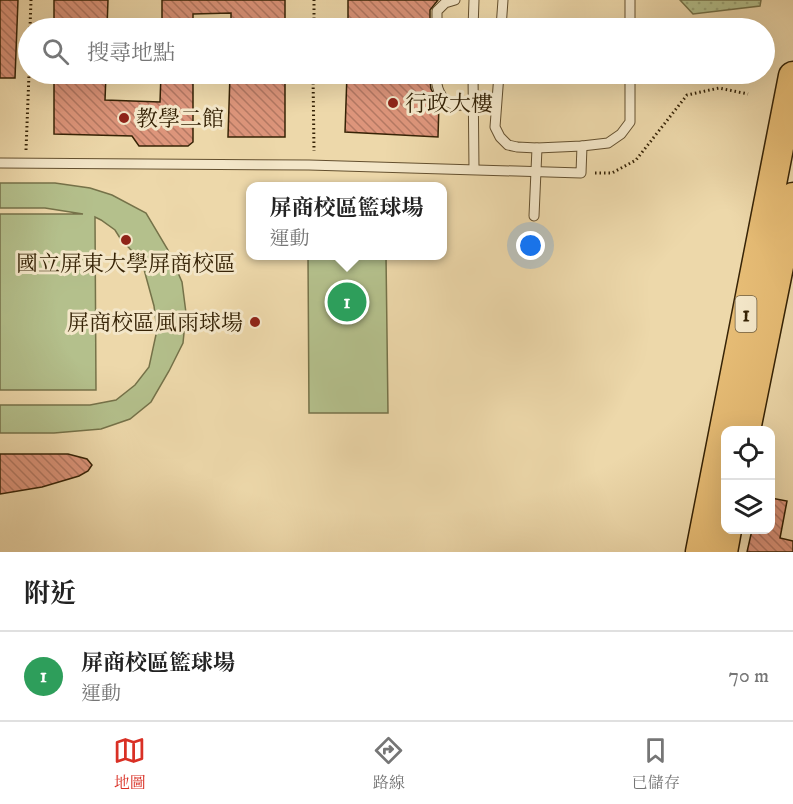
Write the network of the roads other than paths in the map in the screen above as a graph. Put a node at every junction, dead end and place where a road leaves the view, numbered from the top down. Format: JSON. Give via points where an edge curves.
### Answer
{"nodes":[{"id":1,"x":455,"y":0,"type":"edge"},
{"id":2,"x":474,"y":0,"type":"edge"},
{"id":3,"x":503,"y":0,"type":"edge"},
{"id":4,"x":630,"y":0,"type":"edge"},
{"id":5,"x":437,"y":18,"type":"edge"},
{"id":6,"x":473,"y":18,"type":"edge"},
{"id":7,"x":502,"y":18,"type":"edge"},
{"id":8,"x":630,"y":18,"type":"edge"},
{"id":9,"x":793,"y":76,"type":"edge"},
{"id":10,"x":436,"y":84,"type":"edge"},
{"id":11,"x":473,"y":84,"type":"edge"},
{"id":12,"x":498,"y":84,"type":"edge"},
{"id":13,"x":630,"y":84,"type":"edge"},
{"id":14,"x":473,"y":105,"type":"junction"},
{"id":15,"x":582,"y":146,"type":"junction"},
{"id":16,"x":537,"y":148,"type":"junction"},
{"id":17,"x":0,"y":162,"type":"edge"},
{"id":18,"x":474,"y":169,"type":"junction"},
{"id":19,"x":537,"y":171,"type":"junction"},
{"id":20,"x":793,"y":197,"type":"edge"},
{"id":21,"x":534,"y":216,"type":"dead end"},
{"id":22,"x":747,"y":426,"type":"edge"},
{"id":23,"x":726,"y":534,"type":"edge"},
{"id":24,"x":699,"y":552,"type":"edge"},
{"id":25,"x":723,"y":552,"type":"edge"}],
"edges":[{"from":1,"to":5,"type":"lane","via":[[445,3],[437,11]]},
{"from":2,"to":6,"type":"lane"},
{"from":3,"to":7,"type":"lane"},
{"from":4,"to":8,"type":"lane"},
{"from":9,"to":24,"type":"main road","number":"1"},
{"from":10,"to":14,"type":"lane","via":[[452,104]]},
{"from":11,"to":14,"type":"lane"},
{"from":12,"to":16,"type":"lane","via":[[495,128],[500,137],[508,145]]},
{"from":13,"to":15,"type":"lane","via":[[630,122],[621,134],[608,143]]},
{"from":14,"to":18,"type":"lane"},
{"from":15,"to":16,"type":"lane"},
{"from":15,"to":19,"type":"lane","via":[[581,173]]},
{"from":16,"to":19,"type":"lane"},
{"from":17,"to":18,"type":"lane"},
{"from":18,"to":19,"type":"lane"},
{"from":19,"to":21,"type":"lane"},
{"from":20,"to":22,"type":"main road","number":"1"},
{"from":23,"to":25,"type":"main road"}]}
